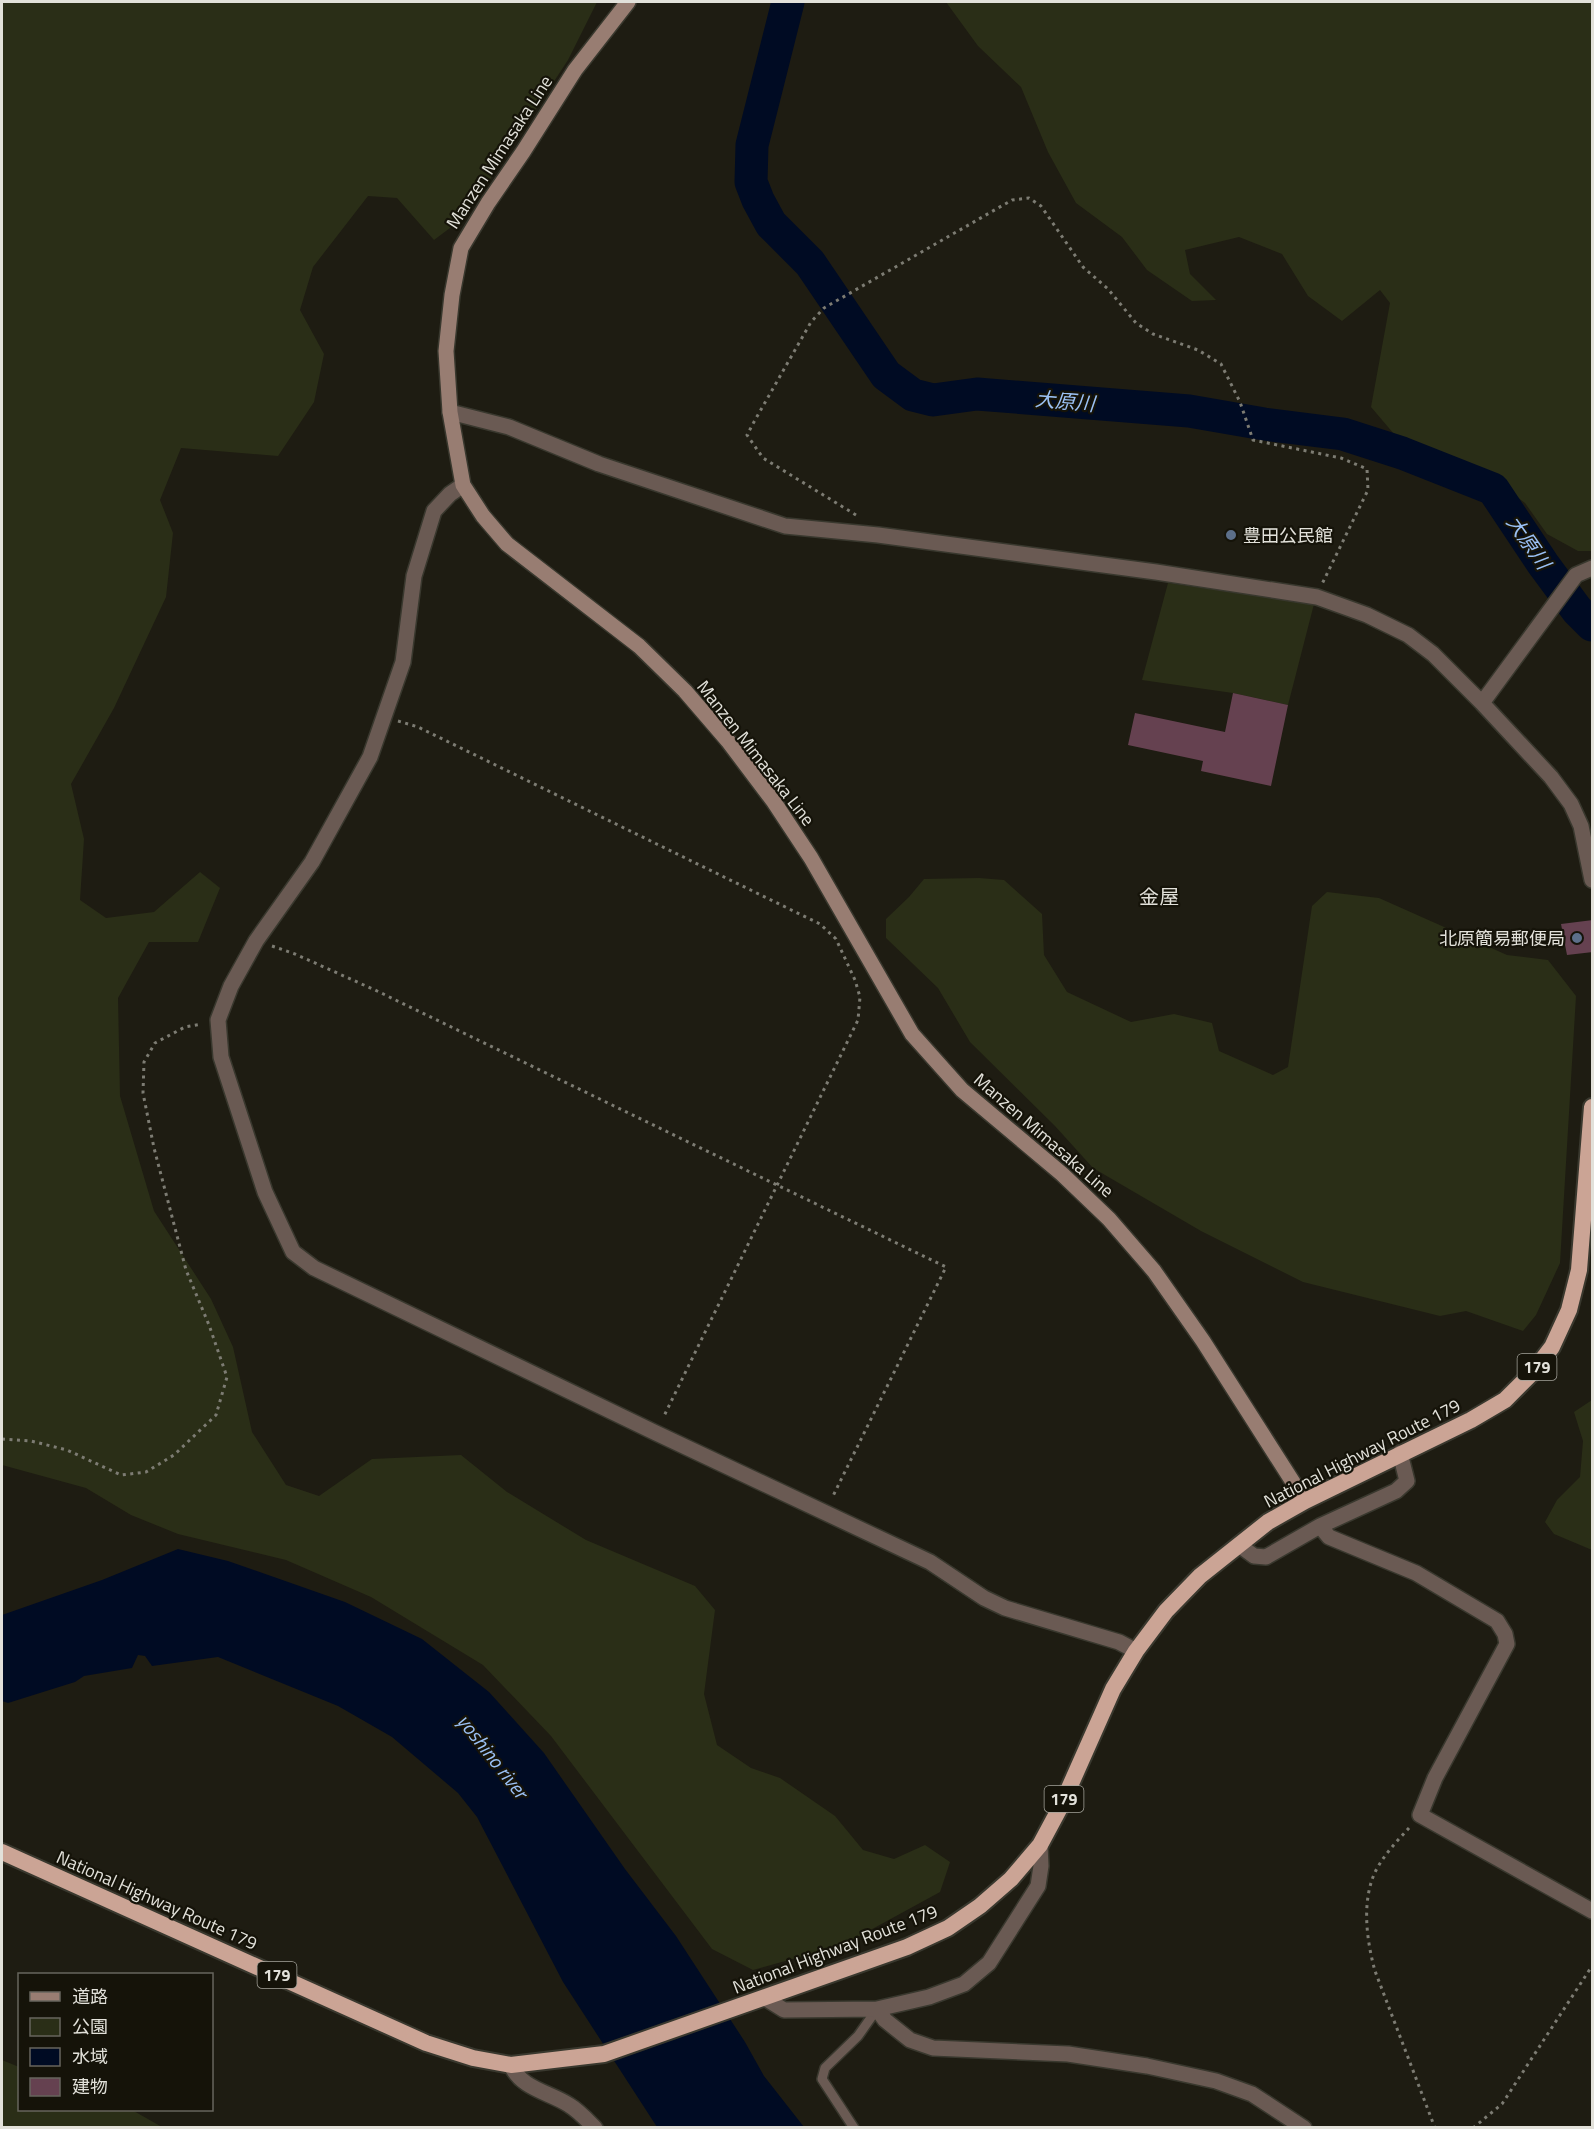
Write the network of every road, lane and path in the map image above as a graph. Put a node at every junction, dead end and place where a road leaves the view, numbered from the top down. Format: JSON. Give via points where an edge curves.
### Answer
{"nodes":[{"id":1,"x":628,"y":2,"type":"edge"},
{"id":2,"x":450,"y":412,"type":"junction"},
{"id":3,"x":463,"y":485,"type":"junction"},
{"id":4,"x":878,"y":535,"type":"junction"},
{"id":5,"x":1593,"y":568,"type":"edge"},
{"id":6,"x":1317,"y":597,"type":"junction"},
{"id":7,"x":1482,"y":703,"type":"junction"},
{"id":8,"x":385,"y":717,"type":"junction"},
{"id":9,"x":1593,"y":880,"type":"edge"},
{"id":10,"x":256,"y":940,"type":"junction"},
{"id":11,"x":218,"y":1020,"type":"junction"},
{"id":12,"x":1593,"y":1107,"type":"edge"},
{"id":13,"x":778,"y":1185,"type":"junction"},
{"id":14,"x":656,"y":1433,"type":"junction"},
{"id":15,"x":2,"y":1439,"type":"edge"},
{"id":16,"x":1400,"y":1453,"type":"junction"},
{"id":17,"x":1305,"y":1501,"type":"junction"},
{"id":18,"x":825,"y":1513,"type":"junction"},
{"id":19,"x":1320,"y":1526,"type":"junction"},
{"id":20,"x":1239,"y":1545,"type":"junction"},
{"id":21,"x":1136,"y":1651,"type":"junction"},
{"id":22,"x":1420,"y":1815,"type":"junction"},
{"id":23,"x":1040,"y":1845,"type":"junction"},
{"id":24,"x":2,"y":1852,"type":"edge"},
{"id":25,"x":1593,"y":1911,"type":"edge"},
{"id":26,"x":1593,"y":1966,"type":"edge"},
{"id":27,"x":765,"y":1998,"type":"junction"},
{"id":28,"x":877,"y":2009,"type":"junction"},
{"id":29,"x":511,"y":2065,"type":"junction"},
{"id":30,"x":595,"y":2127,"type":"edge"},
{"id":31,"x":854,"y":2127,"type":"edge"},
{"id":32,"x":1304,"y":2127,"type":"edge"},
{"id":33,"x":1435,"y":2127,"type":"edge"},
{"id":34,"x":1473,"y":2127,"type":"edge"}],
"edges":[{"from":1,"to":2,"type":"main road","name":"Manzen Mimasaka Line","via":[[575,70],[461,248],[446,351]]},
{"from":2,"to":3,"type":"main road","name":"Manzen Mimasaka Line"},
{"from":2,"to":4,"type":"street","via":[[509,427],[599,464],[774,523]]},
{"from":3,"to":8,"type":"street","via":[[434,511],[414,576],[403,662]]},
{"from":3,"to":17,"type":"main road","name":"Manzen Mimasaka Line","via":[[507,543],[639,646],[728,741],[811,858],[912,1034],[962,1090],[1062,1174],[1154,1270]]},
{"from":4,"to":6,"type":"street"},
{"from":4,"to":6,"type":"path","via":[[873,526],[763,458],[747,435],[811,322],[824,308],[1012,200],[1029,198],[1041,206],[1083,267],[1108,289],[1136,323],[1221,364],[1253,440],[1341,458],[1367,469],[1368,490]]},
{"from":5,"to":7,"type":"street","via":[[1575,575]]},
{"from":6,"to":7,"type":"street","via":[[1408,635]]},
{"from":7,"to":9,"type":"street","via":[[1571,804],[1581,826]]},
{"from":8,"to":10,"type":"street","via":[[370,757],[318,852]]},
{"from":8,"to":13,"type":"path","via":[[418,727],[603,816],[820,924],[837,939],[858,988],[858,1020]]},
{"from":10,"to":11,"type":"street"},
{"from":10,"to":13,"type":"path","via":[[375,990]]},
{"from":11,"to":14,"type":"street","via":[[221,1057],[265,1192],[293,1252],[314,1268]]},
{"from":11,"to":15,"type":"path","via":[[185,1027],[155,1043],[144,1062],[143,1093],[186,1270],[227,1377],[216,1415],[174,1455],[146,1472],[120,1475],[67,1450]]},
{"from":12,"to":16,"type":"highway","name":"National Highway Route 179","number":"179","via":[[1578,1270],[1569,1310],[1552,1347],[1505,1400]]},
{"from":13,"to":14,"type":"path"},
{"from":13,"to":18,"type":"path","via":[[946,1267]]},
{"from":14,"to":18,"type":"street"},
{"from":16,"to":17,"type":"highway","name":"National Highway Route 179","number":"179"},
{"from":16,"to":19,"type":"street","via":[[1407,1481],[1396,1491]]},
{"from":17,"to":20,"type":"highway","name":"National Highway Route 179","number":"179","via":[[1268,1522]]},
{"from":18,"to":21,"type":"street","via":[[930,1562],[1005,1608],[1119,1642]]},
{"from":19,"to":20,"type":"street","via":[[1266,1557],[1254,1556]]},
{"from":19,"to":22,"type":"street","via":[[1329,1537],[1416,1573],[1497,1621],[1505,1634],[1507,1644],[1435,1778]]},
{"from":20,"to":21,"type":"highway","name":"National Highway Route 179","number":"179","via":[[1200,1576],[1166,1611]]},
{"from":21,"to":23,"type":"highway","name":"National Highway Route 179","number":"179","via":[[1113,1689]]},
{"from":22,"to":25,"type":"street"},
{"from":22,"to":33,"type":"path","via":[[1374,1876],[1368,1895],[1368,1944]]},
{"from":23,"to":27,"type":"highway","name":"National Highway Route 179","number":"179","via":[[1011,1879],[948,1928],[907,1947]]},
{"from":23,"to":28,"type":"street","via":[[1038,1886],[989,1963],[964,1984]]},
{"from":24,"to":29,"type":"highway","name":"National Highway Route 179","number":"179","via":[[426,2043]]},
{"from":26,"to":34,"type":"path","via":[[1502,2104]]},
{"from":27,"to":28,"type":"street","via":[[784,2010]]},
{"from":27,"to":29,"type":"highway","name":"National Highway Route 179","number":"179","via":[[604,2054]]},
{"from":28,"to":31,"type":"lane","via":[[858,2036],[825,2068],[822,2079]]},
{"from":28,"to":32,"type":"street","via":[[909,2040],[933,2048],[1068,2055],[1147,2066],[1216,2081],[1252,2094]]},
{"from":29,"to":30,"type":"street","via":[[516,2075],[533,2088],[569,2105]]}]}
